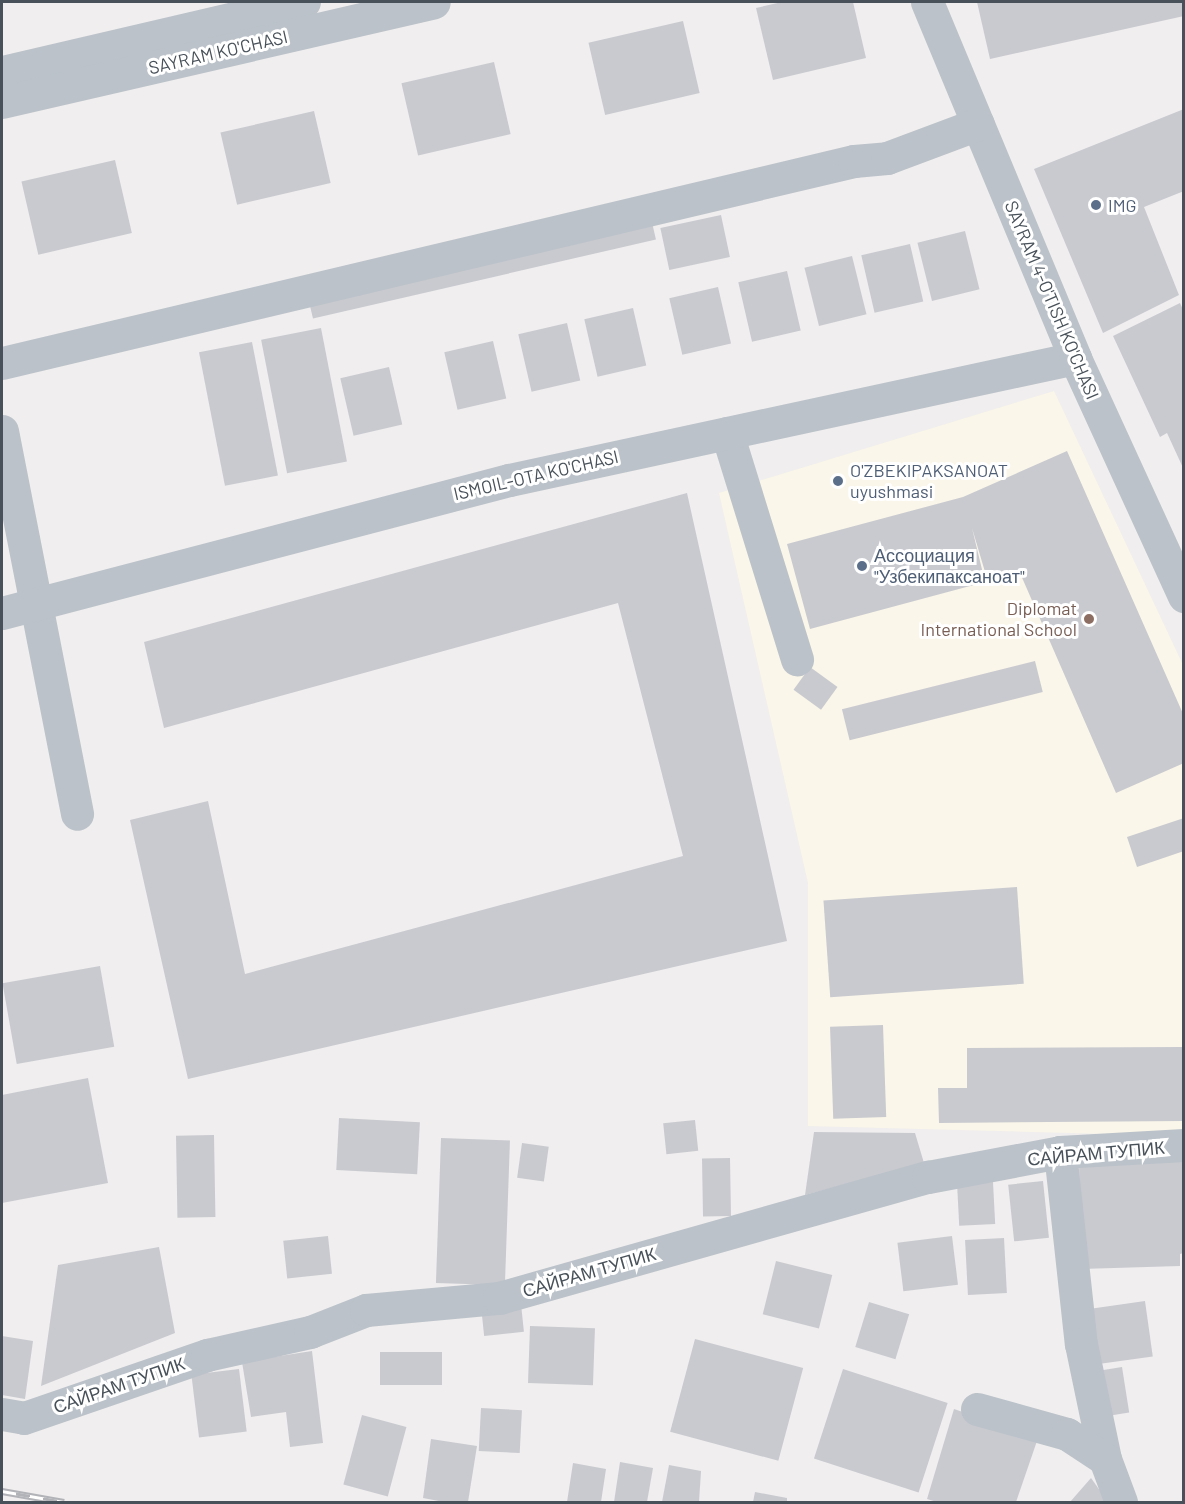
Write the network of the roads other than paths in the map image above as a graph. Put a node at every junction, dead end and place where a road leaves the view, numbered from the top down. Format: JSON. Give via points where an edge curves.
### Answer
{"nodes":[{"id":1,"x":304,"y":2,"type":"edge"},
{"id":2,"x":434,"y":2,"type":"edge"},
{"id":3,"x":927,"y":2,"type":"edge"},
{"id":4,"x":2,"y":72,"type":"edge"},
{"id":5,"x":2,"y":102,"type":"edge"},
{"id":6,"x":978,"y":124,"type":"junction"},
{"id":7,"x":1075,"y":358,"type":"junction"},
{"id":8,"x":2,"y":363,"type":"edge"},
{"id":9,"x":2,"y":431,"type":"edge"},
{"id":10,"x":727,"y":433,"type":"junction"},
{"id":11,"x":1184,"y":596,"type":"edge"},
{"id":12,"x":38,"y":606,"type":"junction"},
{"id":13,"x":2,"y":613,"type":"edge"},
{"id":14,"x":797,"y":658,"type":"dead end"},
{"id":15,"x":77,"y":814,"type":"dead end"},
{"id":16,"x":1184,"y":1145,"type":"edge"},
{"id":17,"x":1060,"y":1152,"type":"junction"},
{"id":18,"x":977,"y":1408,"type":"dead end"},
{"id":19,"x":2,"y":1414,"type":"edge"},
{"id":20,"x":1105,"y":1459,"type":"junction"},
{"id":21,"x":1121,"y":1503,"type":"edge"}],
"edges":[{"from":1,"to":4,"type":"street","name":"SAYRAM KO'CHASI"},
{"from":2,"to":5,"type":"street","name":"SAYRAM KO'CHASI"},
{"from":3,"to":6,"type":"street","name":"SAYRAM 4-O'TISH KO'CHASI"},
{"from":6,"to":7,"type":"street","name":"SAYRAM 4-O'TISH KO'CHASI"},
{"from":6,"to":8,"type":"street","via":[[887,158],[854,161]]},
{"from":7,"to":10,"type":"street","name":"ISMOIL-OTA KO'CHASI"},
{"from":7,"to":11,"type":"street","name":"SAYRAM 4-O'TISH KO'CHASI"},
{"from":9,"to":12,"type":"street"},
{"from":10,"to":12,"type":"street","name":"ISMOIL-OTA KO'CHASI","via":[[509,480]]},
{"from":10,"to":14,"type":"street"},
{"from":12,"to":13,"type":"street","name":"ISMOIL-OTA KO'CHASI"},
{"from":12,"to":15,"type":"street"},
{"from":16,"to":17,"type":"street","name":"САЙРАМ ТУПИК"},
{"from":17,"to":19,"type":"street","name":"САЙРАМ ТУПИК","via":[[928,1177],[499,1298],[366,1310],[310,1332],[207,1354],[24,1418]]},
{"from":17,"to":20,"type":"street","via":[[1081,1344]]},
{"from":18,"to":20,"type":"street","via":[[1067,1434]]},
{"from":20,"to":21,"type":"street"}]}
